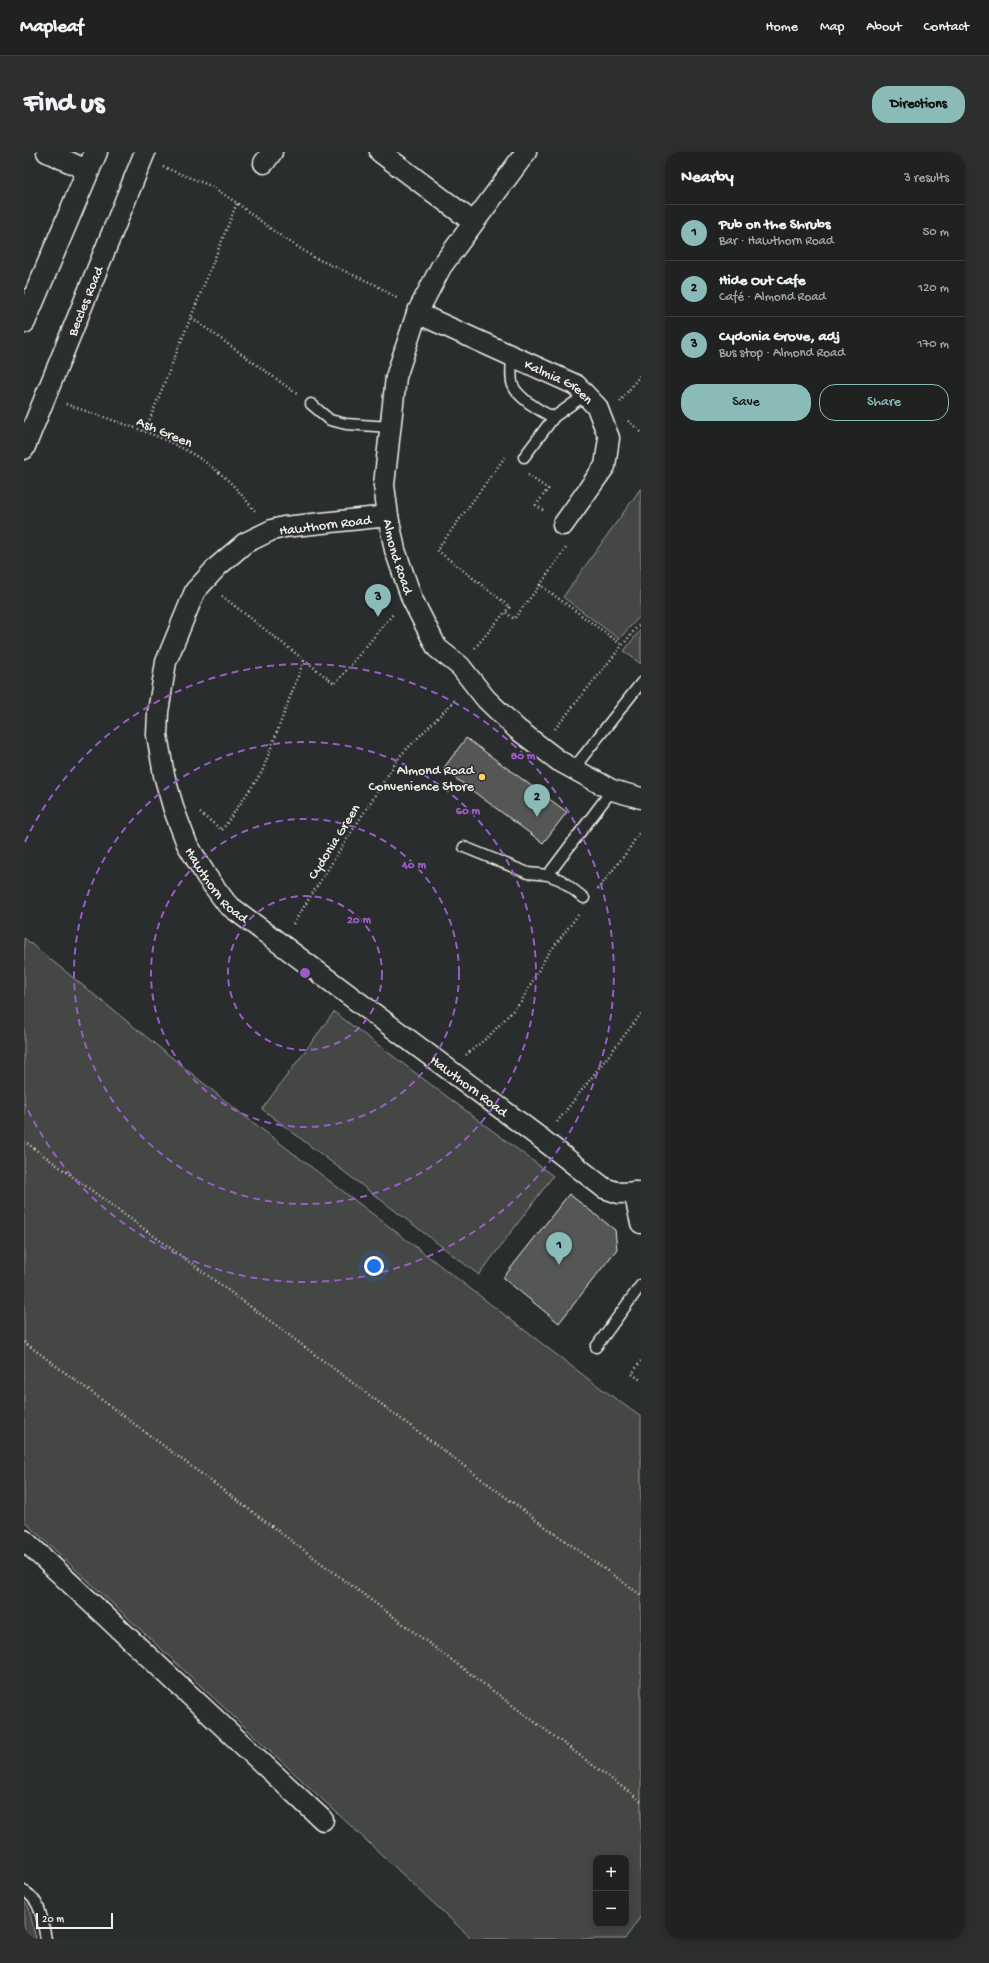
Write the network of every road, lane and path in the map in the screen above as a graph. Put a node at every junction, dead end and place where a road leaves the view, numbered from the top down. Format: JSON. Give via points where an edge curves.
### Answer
{"nodes":[{"id":1,"x":47,"y":152,"type":"edge"},
{"id":2,"x":380,"y":152,"type":"edge"},
{"id":3,"x":526,"y":152,"type":"edge"},
{"id":4,"x":144,"y":155,"type":"edge"},
{"id":5,"x":92,"y":161,"type":"edge"},
{"id":6,"x":237,"y":203,"type":"junction"},
{"id":7,"x":473,"y":222,"type":"junction"},
{"id":8,"x":417,"y":313,"type":"junction"},
{"id":9,"x":192,"y":318,"type":"junction"},
{"id":10,"x":24,"y":322,"type":"edge"},
{"id":11,"x":512,"y":356,"type":"junction"},
{"id":12,"x":641,"y":374,"type":"edge"},
{"id":13,"x":585,"y":395,"type":"junction"},
{"id":14,"x":619,"y":403,"type":"dead end"},
{"id":15,"x":310,"y":404,"type":"joint"},
{"id":16,"x":41,"y":407,"type":"junction"},
{"id":17,"x":554,"y":417,"type":"junction"},
{"id":18,"x":390,"y":427,"type":"junction"},
{"id":19,"x":145,"y":431,"type":"junction"},
{"id":20,"x":24,"y":449,"type":"edge"},
{"id":21,"x":524,"y":457,"type":"dead end"},
{"id":22,"x":511,"y":462,"type":"dead end"},
{"id":23,"x":523,"y":471,"type":"dead end"},
{"id":24,"x":388,"y":516,"type":"junction"},
{"id":25,"x":563,"y":525,"type":"junction"},
{"id":26,"x":272,"y":530,"type":"junction"},
{"id":27,"x":204,"y":582,"type":"junction"},
{"id":28,"x":540,"y":585,"type":"junction"},
{"id":29,"x":412,"y":599,"type":"junction"},
{"id":30,"x":505,"y":612,"type":"junction"},
{"id":31,"x":641,"y":622,"type":"edge"},
{"id":32,"x":622,"y":645,"type":"junction"},
{"id":33,"x":304,"y":660,"type":"junction"},
{"id":34,"x":460,"y":666,"type":"junction"},
{"id":35,"x":472,"y":683,"type":"junction"},
{"id":36,"x":641,"y":683,"type":"edge"},
{"id":37,"x":541,"y":747,"type":"junction"},
{"id":38,"x":575,"y":770,"type":"junction"},
{"id":39,"x":612,"y":790,"type":"junction"},
{"id":40,"x":641,"y":798,"type":"edge"},
{"id":41,"x":174,"y":810,"type":"junction"},
{"id":42,"x":641,"y":830,"type":"edge"},
{"id":43,"x":464,"y":847,"type":"dead end"},
{"id":44,"x":548,"y":875,"type":"junction"},
{"id":45,"x":589,"y":896,"type":"joint"},
{"id":46,"x":579,"y":914,"type":"dead end"},
{"id":47,"x":280,"y":943,"type":"junction"},
{"id":48,"x":641,"y":1014,"type":"edge"},
{"id":49,"x":445,"y":1067,"type":"junction"},
{"id":50,"x":543,"y":1140,"type":"junction"},
{"id":51,"x":24,"y":1141,"type":"edge"},
{"id":52,"x":638,"y":1192,"type":"edge"},
{"id":53,"x":641,"y":1223,"type":"edge"},
{"id":54,"x":641,"y":1284,"type":"edge"},
{"id":55,"x":24,"y":1342,"type":"edge"},
{"id":56,"x":596,"y":1347,"type":"dead end"},
{"id":57,"x":641,"y":1361,"type":"edge"},
{"id":58,"x":641,"y":1380,"type":"edge"},
{"id":59,"x":24,"y":1540,"type":"edge"},
{"id":60,"x":641,"y":1595,"type":"edge"},
{"id":61,"x":641,"y":1801,"type":"edge"},
{"id":62,"x":322,"y":1820,"type":"dead end"},
{"id":63,"x":24,"y":1891,"type":"edge"},
{"id":64,"x":46,"y":1939,"type":"edge"}],
"edges":[{"from":1,"to":5,"type":"street"},
{"from":2,"to":7,"type":"street"},
{"from":3,"to":7,"type":"street","name":"Almond Road"},
{"from":4,"to":6,"type":"path","via":[[211,186]]},
{"from":4,"to":16,"type":"street","name":"Beccles Road"},
{"from":5,"to":10,"type":"highway"},
{"from":6,"to":8,"type":"path","via":[[315,258],[376,285]]},
{"from":6,"to":9,"type":"path"},
{"from":7,"to":8,"type":"street","name":"Almond Road","via":[[441,267]]},
{"from":8,"to":11,"type":"street","name":"Kalmia Green"},
{"from":8,"to":18,"type":"street","name":"Almond Road","via":[[396,377]]},
{"from":9,"to":15,"type":"path"},
{"from":9,"to":19,"type":"path"},
{"from":11,"to":13,"type":"street","name":"Kalmia Green","via":[[576,385]]},
{"from":11,"to":17,"type":"lane","via":[[511,380],[515,392],[544,414]]},
{"from":12,"to":14,"type":"path"},
{"from":13,"to":17,"type":"lane"},
{"from":13,"to":25,"type":"street","name":"Kalmia Green","via":[[597,407],[609,438],[605,466]]},
{"from":15,"to":18,"type":"lane","via":[[330,420],[346,424]]},
{"from":16,"to":19,"type":"path","name":"Ash Green","via":[[57,401]]},
{"from":16,"to":20,"type":"street","name":"Beccles Road"},
{"from":17,"to":21,"type":"lane"},
{"from":18,"to":24,"type":"street","name":"Almond Road","via":[[384,485]]},
{"from":19,"to":26,"type":"path","name":"Ash Green","via":[[192,453],[223,476]]},
{"from":22,"to":30,"type":"path","via":[[505,457],[437,550],[510,607]]},
{"from":23,"to":25,"type":"path","via":[[548,489],[536,504]]},
{"from":24,"to":26,"type":"street","name":"Hawthorn Road"},
{"from":24,"to":29,"type":"street","name":"Almond Road","via":[[394,550]]},
{"from":25,"to":28,"type":"path","via":[[576,535]]},
{"from":26,"to":27,"type":"street","name":"Hawthorn Road","via":[[245,543]]},
{"from":27,"to":33,"type":"path"},
{"from":27,"to":41,"type":"street","name":"Hawthorn Road","via":[[195,591],[166,662],[158,712],[157,735],[164,775]]},
{"from":28,"to":30,"type":"path","via":[[514,619]]},
{"from":28,"to":32,"type":"path"},
{"from":29,"to":33,"type":"path","via":[[390,616],[335,684]]},
{"from":29,"to":34,"type":"street","name":"Almond Road","via":[[437,648]]},
{"from":30,"to":34,"type":"path"},
{"from":31,"to":32,"type":"path"},
{"from":32,"to":37,"type":"path"},
{"from":33,"to":41,"type":"path","via":[[262,772],[222,830],[192,806]]},
{"from":34,"to":35,"type":"street","name":"Almond Road"},
{"from":35,"to":37,"type":"street","name":"Almond Road","via":[[517,729]]},
{"from":35,"to":47,"type":"path","name":"Cydonia Green","via":[[400,756]]},
{"from":36,"to":38,"type":"lane"},
{"from":37,"to":38,"type":"street","name":"Almond Road"},
{"from":38,"to":39,"type":"street","name":"Almond Road"},
{"from":39,"to":40,"type":"street","name":"Almond Road"},
{"from":39,"to":44,"type":"lane"},
{"from":41,"to":47,"type":"street","name":"Hawthorn Road","via":[[187,844],[227,904]]},
{"from":42,"to":45,"type":"path","via":[[627,852]]},
{"from":43,"to":44,"type":"lane","via":[[528,873]]},
{"from":44,"to":45,"type":"lane"},
{"from":46,"to":49,"type":"path","via":[[546,958],[521,1002],[489,1036]]},
{"from":47,"to":49,"type":"street","name":"Hawthorn Road"},
{"from":48,"to":50,"type":"path"},
{"from":49,"to":50,"type":"street","name":"Hawthorn Road"},
{"from":50,"to":52,"type":"street","name":"Hawthorn Road","via":[[604,1188],[620,1193]]},
{"from":51,"to":60,"type":"path"},
{"from":52,"to":53,"type":"street"},
{"from":54,"to":56,"type":"lane"},
{"from":55,"to":61,"type":"path"},
{"from":57,"to":58,"type":"path","via":[[632,1374]]},
{"from":59,"to":62,"type":"street"},
{"from":63,"to":64,"type":"lane","via":[[33,1896],[38,1904]]}]}
